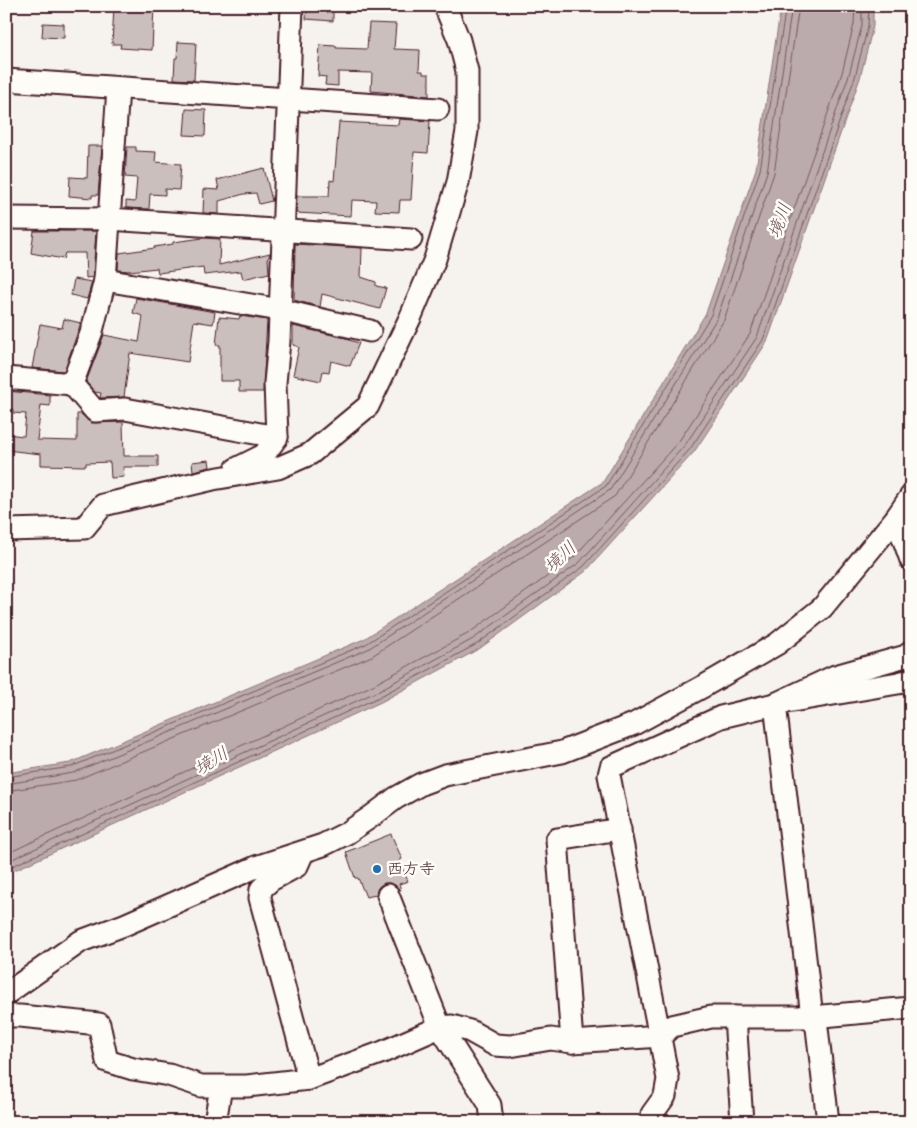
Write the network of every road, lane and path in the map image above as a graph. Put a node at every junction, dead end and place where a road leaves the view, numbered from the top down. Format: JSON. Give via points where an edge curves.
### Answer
{"nodes":[{"id":1,"x":292,"y":6,"type":"edge"},
{"id":2,"x":445,"y":6,"type":"edge"},
{"id":3,"x":6,"y":80,"type":"edge"},
{"id":4,"x":118,"y":88,"type":"junction"},
{"id":5,"x":288,"y":99,"type":"junction"},
{"id":6,"x":438,"y":109,"type":"dead end"},
{"id":7,"x":6,"y":218,"type":"edge"},
{"id":8,"x":109,"y":219,"type":"junction"},
{"id":9,"x":283,"y":231,"type":"junction"},
{"id":10,"x":411,"y":239,"type":"dead end"},
{"id":11,"x":105,"y":280,"type":"junction"},
{"id":12,"x":280,"y":310,"type":"junction"},
{"id":13,"x":370,"y":331,"type":"dead end"},
{"id":14,"x":6,"y":378,"type":"edge"},
{"id":15,"x":72,"y":384,"type":"junction"},
{"id":16,"x":277,"y":437,"type":"junction"},
{"id":17,"x":213,"y":479,"type":"junction"},
{"id":18,"x":911,"y":496,"type":"edge"},
{"id":19,"x":896,"y":518,"type":"junction"},
{"id":20,"x":6,"y":530,"type":"edge"},
{"id":21,"x":911,"y":560,"type":"edge"},
{"id":22,"x":911,"y":652,"type":"edge"},
{"id":23,"x":911,"y":680,"type":"edge"},
{"id":24,"x":775,"y":704,"type":"junction"},
{"id":25,"x":620,"y":829,"type":"junction"},
{"id":26,"x":302,"y":852,"type":"junction"},
{"id":27,"x":388,"y":895,"type":"dead end"},
{"id":28,"x":6,"y":994,"type":"edge"},
{"id":29,"x":911,"y":1008,"type":"edge"},
{"id":30,"x":6,"y":1016,"type":"edge"},
{"id":31,"x":735,"y":1017,"type":"junction"},
{"id":32,"x":812,"y":1017,"type":"junction"},
{"id":33,"x":440,"y":1027,"type":"junction"},
{"id":34,"x":661,"y":1036,"type":"junction"},
{"id":35,"x":572,"y":1042,"type":"junction"},
{"id":36,"x":309,"y":1079,"type":"junction"},
{"id":37,"x":221,"y":1087,"type":"junction"},
{"id":38,"x":215,"y":1122,"type":"edge"},
{"id":39,"x":492,"y":1122,"type":"edge"},
{"id":40,"x":650,"y":1122,"type":"edge"},
{"id":41,"x":742,"y":1122,"type":"edge"},
{"id":42,"x":828,"y":1122,"type":"edge"}],
"edges":[{"from":1,"to":5,"type":"street"},
{"from":2,"to":17,"type":"street","via":[[467,71],[467,131],[458,182],[435,259],[368,406],[310,454],[278,468]]},
{"from":3,"to":4,"type":"street"},
{"from":4,"to":5,"type":"street"},
{"from":4,"to":8,"type":"street"},
{"from":5,"to":6,"type":"street"},
{"from":5,"to":9,"type":"street"},
{"from":7,"to":8,"type":"street"},
{"from":8,"to":9,"type":"street"},
{"from":8,"to":11,"type":"street"},
{"from":9,"to":10,"type":"street"},
{"from":9,"to":12,"type":"street"},
{"from":11,"to":12,"type":"street"},
{"from":11,"to":15,"type":"street","via":[[92,331]]},
{"from":12,"to":13,"type":"street"},
{"from":12,"to":16,"type":"street","via":[[275,383]]},
{"from":14,"to":15,"type":"street"},
{"from":15,"to":16,"type":"street","via":[[95,411],[124,410]]},
{"from":16,"to":17,"type":"street","via":[[264,455]]},
{"from":17,"to":20,"type":"street","via":[[103,505],[84,528]]},
{"from":18,"to":19,"type":"street"},
{"from":19,"to":21,"type":"street"},
{"from":19,"to":26,"type":"street","via":[[822,608],[778,644],[704,686],[634,724],[562,752],[445,775],[421,784],[347,833]]},
{"from":22,"to":24,"type":"street","via":[[835,676]]},
{"from":23,"to":24,"type":"street"},
{"from":24,"to":25,"type":"street","via":[[722,717],[610,767]]},
{"from":24,"to":32,"type":"street"},
{"from":25,"to":34,"type":"street"},
{"from":25,"to":35,"type":"street","via":[[557,839]]},
{"from":26,"to":28,"type":"street","via":[[256,867],[81,941]]},
{"from":26,"to":36,"type":"street","via":[[297,866],[261,888],[260,898]]},
{"from":27,"to":33,"type":"street"},
{"from":29,"to":32,"type":"street"},
{"from":30,"to":37,"type":"street","via":[[99,1024],[107,1061],[201,1086]]},
{"from":31,"to":32,"type":"street"},
{"from":31,"to":34,"type":"street","via":[[710,1017],[672,1026]]},
{"from":31,"to":41,"type":"street"},
{"from":32,"to":42,"type":"street","via":[[817,1028]]},
{"from":33,"to":35,"type":"street","via":[[452,1026],[470,1031],[495,1045],[510,1046],[551,1039]]},
{"from":33,"to":36,"type":"street"},
{"from":33,"to":39,"type":"street","via":[[490,1105]]},
{"from":34,"to":35,"type":"street"},
{"from":34,"to":40,"type":"street","via":[[668,1079],[665,1096]]},
{"from":36,"to":37,"type":"street"},
{"from":37,"to":38,"type":"street"}]}
